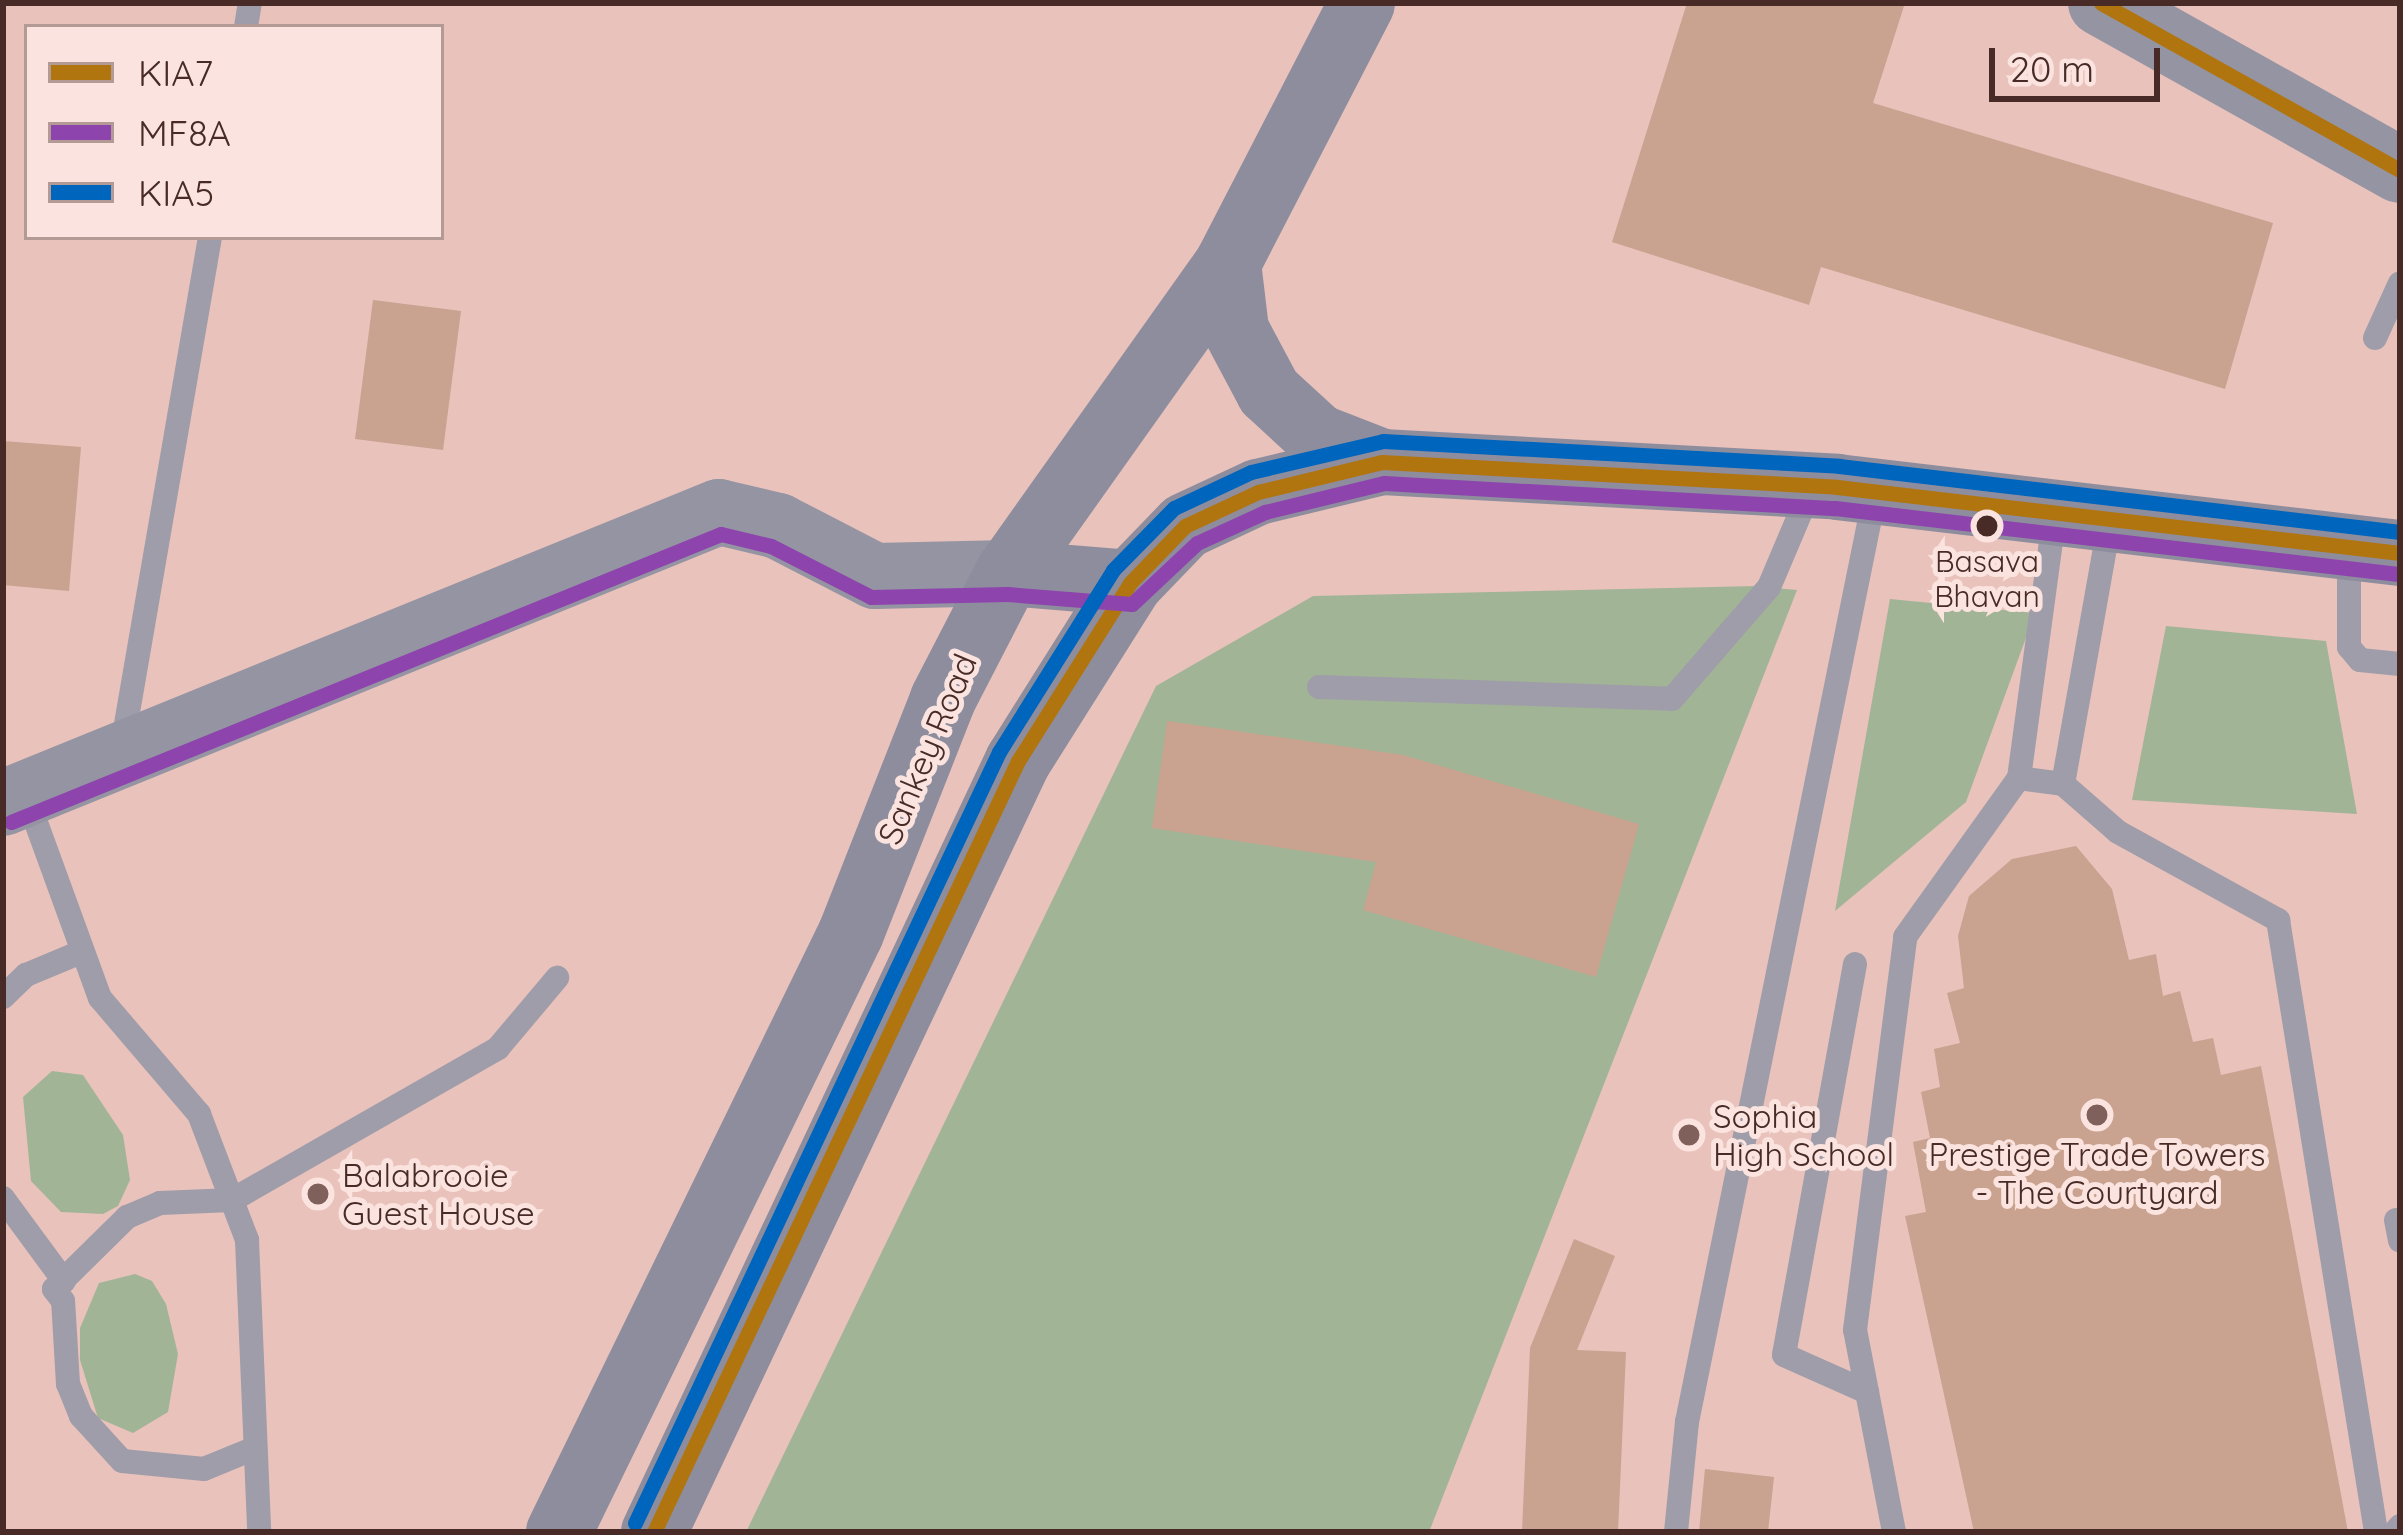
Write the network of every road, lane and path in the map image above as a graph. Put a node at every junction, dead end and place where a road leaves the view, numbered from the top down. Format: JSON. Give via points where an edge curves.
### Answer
{"nodes":[{"id":1,"x":1362,"y":3,"type":"edge"},
{"id":2,"x":2101,"y":3,"type":"edge"},
{"id":3,"x":2400,"y":170,"type":"edge"},
{"id":4,"x":209,"y":240,"type":"edge"},
{"id":5,"x":1228,"y":263,"type":"junction"},
{"id":6,"x":2400,"y":283,"type":"edge"},
{"id":7,"x":2375,"y":338,"type":"dead end"},
{"id":8,"x":1382,"y":462,"type":"junction"},
{"id":9,"x":1844,"y":489,"type":"junction"},
{"id":10,"x":2083,"y":513,"type":"junction"},
{"id":11,"x":2375,"y":551,"type":"edge"},
{"id":12,"x":1008,"y":573,"type":"junction"},
{"id":13,"x":1130,"y":583,"type":"junction"},
{"id":14,"x":2400,"y":664,"type":"edge"},
{"id":15,"x":1318,"y":687,"type":"dead end"},
{"id":16,"x":120,"y":761,"type":"junction"},
{"id":17,"x":2019,"y":778,"type":"junction"},
{"id":18,"x":2063,"y":784,"type":"junction"},
{"id":19,"x":15,"y":799,"type":"edge"},
{"id":20,"x":81,"y":952,"type":"junction"},
{"id":21,"x":1856,"y":964,"type":"dead end"},
{"id":22,"x":556,"y":978,"type":"dead end"},
{"id":23,"x":3,"y":997,"type":"edge"},
{"id":24,"x":3,"y":1198,"type":"edge"},
{"id":25,"x":232,"y":1200,"type":"junction"},
{"id":26,"x":64,"y":1281,"type":"junction"},
{"id":27,"x":1868,"y":1392,"type":"junction"},
{"id":28,"x":255,"y":1448,"type":"junction"},
{"id":29,"x":259,"y":1532,"type":"edge"},
{"id":30,"x":559,"y":1532,"type":"edge"},
{"id":31,"x":654,"y":1532,"type":"edge"},
{"id":32,"x":1676,"y":1532,"type":"edge"},
{"id":33,"x":1894,"y":1532,"type":"edge"},
{"id":34,"x":2376,"y":1532,"type":"edge"}],
"edges":[{"from":1,"to":5,"type":"main road","name":"Sankey Road"},
{"from":2,"to":3,"type":"street"},
{"from":4,"to":16,"type":"lane"},
{"from":5,"to":8,"type":"main road","via":[[1236,330],[1269,392],[1318,437]]},
{"from":5,"to":12,"type":"main road","name":"Sankey Road"},
{"from":6,"to":7,"type":"lane"},
{"from":8,"to":9,"type":"main road"},
{"from":8,"to":13,"type":"main road","via":[[1258,492],[1185,526]]},
{"from":9,"to":10,"type":"main road"},
{"from":9,"to":15,"type":"lane","via":[[1672,699]]},
{"from":9,"to":32,"type":"lane","via":[[1687,1422]]},
{"from":10,"to":11,"type":"main road"},
{"from":10,"to":17,"type":"lane"},
{"from":10,"to":18,"type":"lane"},
{"from":11,"to":14,"type":"lane","via":[[2349,646],[2360,660]]},
{"from":12,"to":13,"type":"main road"},
{"from":12,"to":16,"type":"street","via":[[875,575],[778,526],[719,512]]},
{"from":12,"to":30,"type":"main road","name":"Sankey Road","via":[[944,699],[851,933]]},
{"from":13,"to":31,"type":"main road","via":[[1018,761]]},
{"from":16,"to":19,"type":"street"},
{"from":17,"to":18,"type":"lane"},
{"from":17,"to":27,"type":"lane","via":[[1905,937],[1855,1330]]},
{"from":18,"to":34,"type":"lane","via":[[2118,832],[2278,920]]},
{"from":19,"to":20,"type":"lane"},
{"from":20,"to":23,"type":"lane","via":[[26,975]]},
{"from":20,"to":25,"type":"lane","via":[[100,998],[199,1114]]},
{"from":21,"to":27,"type":"lane","via":[[1784,1355]]},
{"from":22,"to":25,"type":"lane","via":[[498,1048]]},
{"from":24,"to":26,"type":"lane"},
{"from":25,"to":26,"type":"lane","via":[[160,1203],[127,1217]]},
{"from":25,"to":28,"type":"lane","via":[[247,1240]]},
{"from":26,"to":28,"type":"lane","via":[[54,1288],[63,1301],[68,1384],[81,1416],[122,1461],[190,1470]]},
{"from":27,"to":33,"type":"lane"},
{"from":28,"to":29,"type":"lane"}]}
